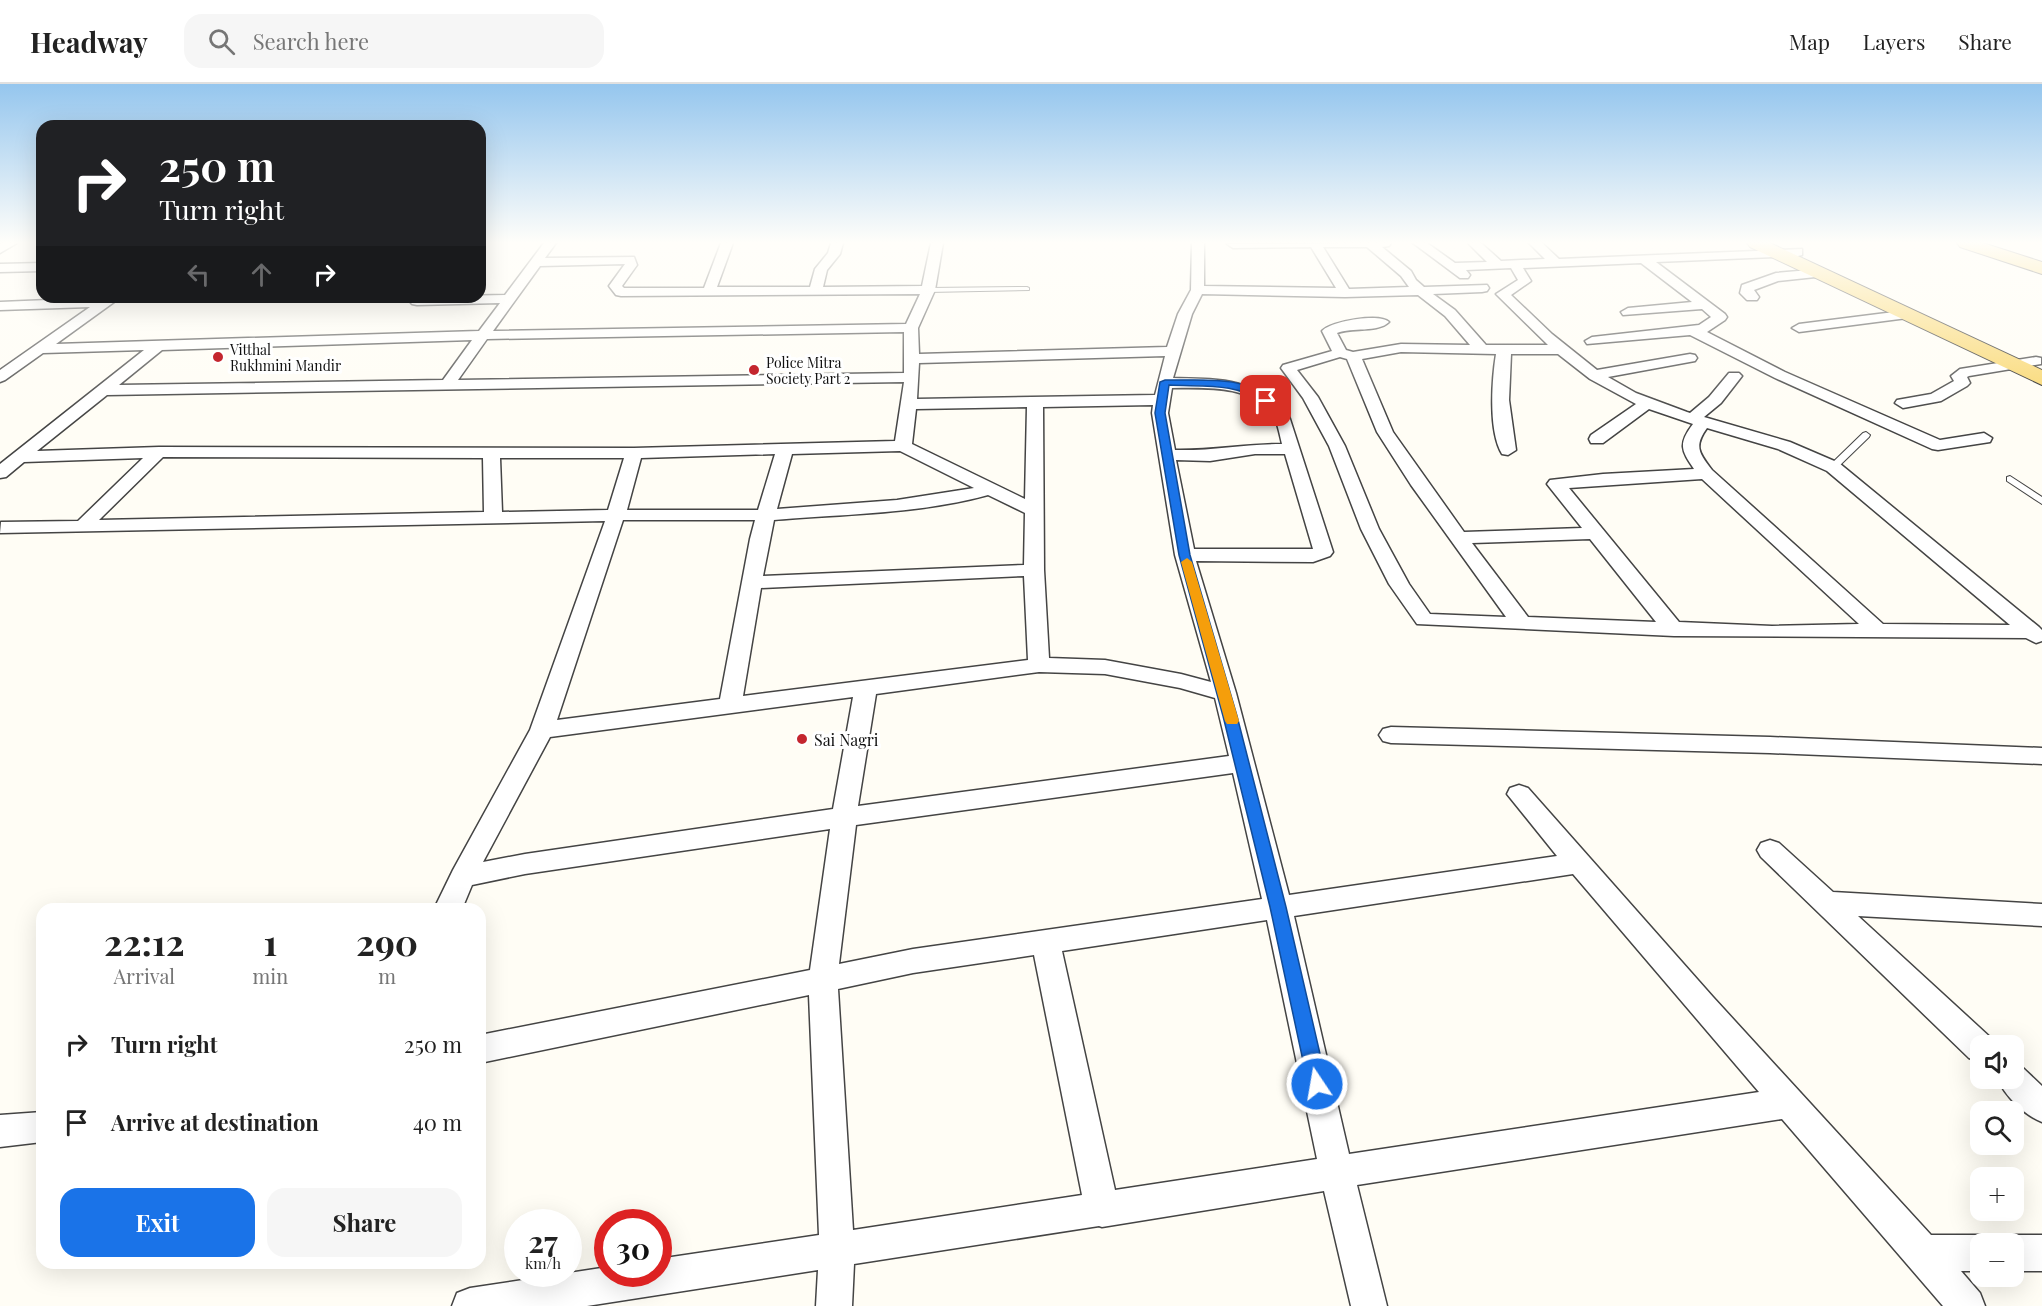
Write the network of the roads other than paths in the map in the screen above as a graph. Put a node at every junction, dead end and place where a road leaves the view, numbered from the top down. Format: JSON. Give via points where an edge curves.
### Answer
{"nodes":[{"id":1,"x":509,"y":300,"type":"edge"},
{"id":2,"x":924,"y":300,"type":"edge"},
{"id":3,"x":1193,"y":300,"type":"edge"},
{"id":4,"x":1355,"y":300,"type":"edge"},
{"id":5,"x":1409,"y":300,"type":"edge"},
{"id":6,"x":1432,"y":300,"type":"edge"},
{"id":7,"x":1510,"y":300,"type":"edge"},
{"id":8,"x":1699,"y":300,"type":"edge"},
{"id":9,"x":1880,"y":300,"type":"edge"},
{"id":10,"x":1893,"y":300,"type":"edge"},
{"id":11,"x":55,"y":303,"type":"edge"},
{"id":12,"x":106,"y":303,"type":"edge"},
{"id":13,"x":1706,"y":305,"type":"junction"},
{"id":14,"x":0,"y":306,"type":"edge"},
{"id":15,"x":1628,"y":312,"type":"dead end"},
{"id":16,"x":1910,"y":314,"type":"junction"},
{"id":17,"x":1383,"y":321,"type":"junction"},
{"id":18,"x":911,"y":328,"type":"junction"},
{"id":19,"x":1799,"y":328,"type":"dead end"},
{"id":20,"x":1692,"y":330,"type":"junction"},
{"id":21,"x":484,"y":336,"type":"junction"},
{"id":22,"x":1592,"y":341,"type":"dead end"},
{"id":23,"x":158,"y":346,"type":"junction"},
{"id":24,"x":1481,"y":348,"type":"junction"},
{"id":25,"x":1504,"y":350,"type":"junction"},
{"id":26,"x":1564,"y":350,"type":"junction"},
{"id":27,"x":1173,"y":351,"type":"junction"},
{"id":28,"x":36,"y":353,"type":"junction"},
{"id":29,"x":1346,"y":355,"type":"junction"},
{"id":30,"x":0,"y":358,"type":"edge"},
{"id":31,"x":1690,"y":358,"type":"dead end"},
{"id":32,"x":912,"y":359,"type":"junction"},
{"id":33,"x":2013,"y":364,"type":"junction"},
{"id":34,"x":2040,"y":368,"type":"edge"},
{"id":35,"x":1594,"y":375,"type":"junction"},
{"id":36,"x":1734,"y":376,"type":"dead end"},
{"id":37,"x":0,"y":377,"type":"edge"},
{"id":38,"x":912,"y":377,"type":"junction"},
{"id":39,"x":447,"y":385,"type":"junction"},
{"id":40,"x":105,"y":390,"type":"junction"},
{"id":41,"x":1164,"y":391,"type":"junction"},
{"id":42,"x":1035,"y":402,"type":"junction"},
{"id":43,"x":1648,"y":403,"type":"junction"},
{"id":44,"x":1904,"y":403,"type":"dead end"},
{"id":45,"x":909,"y":404,"type":"junction"},
{"id":46,"x":1697,"y":420,"type":"junction"},
{"id":47,"x":1866,"y":435,"type":"dead end"},
{"id":48,"x":1984,"y":438,"type":"dead end"},
{"id":49,"x":1597,"y":439,"type":"dead end"},
{"id":50,"x":903,"y":446,"type":"junction"},
{"id":51,"x":785,"y":448,"type":"junction"},
{"id":52,"x":1292,"y":449,"type":"junction"},
{"id":53,"x":1508,"y":450,"type":"dead end"},
{"id":54,"x":159,"y":452,"type":"junction"},
{"id":55,"x":491,"y":452,"type":"junction"},
{"id":56,"x":634,"y":453,"type":"junction"},
{"id":57,"x":1167,"y":455,"type":"junction"},
{"id":58,"x":20,"y":457,"type":"junction"},
{"id":59,"x":1833,"y":467,"type":"junction"},
{"id":60,"x":0,"y":473,"type":"edge"},
{"id":61,"x":1706,"y":474,"type":"junction"},
{"id":62,"x":2010,"y":479,"type":"dead end"},
{"id":63,"x":989,"y":489,"type":"junction"},
{"id":64,"x":2042,"y":501,"type":"edge"},
{"id":65,"x":1035,"y":511,"type":"junction"},
{"id":66,"x":616,"y":515,"type":"junction"},
{"id":67,"x":764,"y":515,"type":"junction"},
{"id":68,"x":493,"y":518,"type":"junction"},
{"id":69,"x":82,"y":527,"type":"junction"},
{"id":70,"x":1,"y":528,"type":"edge"},
{"id":71,"x":1598,"y":533,"type":"junction"},
{"id":72,"x":1461,"y":538,"type":"junction"},
{"id":73,"x":1185,"y":555,"type":"junction"},
{"id":74,"x":1034,"y":570,"type":"junction"},
{"id":75,"x":752,"y":582,"type":"junction"},
{"id":76,"x":1522,"y":624,"type":"junction"},
{"id":77,"x":1674,"y":630,"type":"junction"},
{"id":78,"x":1878,"y":630,"type":"junction"},
{"id":79,"x":2037,"y":636,"type":"edge"},
{"id":80,"x":1039,"y":665,"type":"junction"},
{"id":81,"x":866,"y":688,"type":"junction"},
{"id":82,"x":1225,"y":693,"type":"junction"},
{"id":83,"x":730,"y":706,"type":"junction"},
{"id":84,"x":542,"y":730,"type":"junction"},
{"id":85,"x":1391,"y":735,"type":"dead end"},
{"id":86,"x":2042,"y":756,"type":"edge"},
{"id":87,"x":1242,"y":763,"type":"junction"},
{"id":88,"x":1519,"y":794,"type":"dead end"},
{"id":89,"x":844,"y":818,"type":"junction"},
{"id":90,"x":1770,"y":850,"type":"dead end"},
{"id":91,"x":1579,"y":863,"type":"junction"},
{"id":92,"x":462,"y":878,"type":"junction"},
{"id":93,"x":451,"y":903,"type":"edge"},
{"id":94,"x":1826,"y":903,"type":"junction"},
{"id":95,"x":1278,"y":907,"type":"junction"},
{"id":96,"x":2042,"y":915,"type":"edge"},
{"id":97,"x":1046,"y":942,"type":"junction"},
{"id":98,"x":823,"y":979,"type":"junction"},
{"id":99,"x":1970,"y":1039,"type":"edge"},
{"id":100,"x":486,"y":1048,"type":"edge"},
{"id":101,"x":2023,"y":1089,"type":"edge"},
{"id":102,"x":1788,"y":1103,"type":"junction"},
{"id":103,"x":2042,"y":1107,"type":"edge"},
{"id":104,"x":36,"y":1128,"type":"edge"},
{"id":105,"x":0,"y":1131,"type":"edge"},
{"id":106,"x":1337,"y":1173,"type":"junction"},
{"id":107,"x":1102,"y":1210,"type":"junction"},
{"id":108,"x":837,"y":1251,"type":"junction"},
{"id":109,"x":1923,"y":1253,"type":"junction"},
{"id":110,"x":1970,"y":1253,"type":"edge"},
{"id":111,"x":2024,"y":1253,"type":"edge"},
{"id":112,"x":2042,"y":1253,"type":"edge"},
{"id":113,"x":470,"y":1306,"type":"edge"},
{"id":114,"x":834,"y":1306,"type":"edge"},
{"id":115,"x":1369,"y":1306,"type":"edge"},
{"id":116,"x":1967,"y":1306,"type":"edge"}],
"edges":[{"from":1,"to":21,"type":"street"},
{"from":2,"to":18,"type":"street"},
{"from":3,"to":27,"type":"street"},
{"from":4,"to":17,"type":"street"},
{"from":5,"to":17,"type":"street"},
{"from":6,"to":24,"type":"street","via":[[1450,313]]},
{"from":7,"to":26,"type":"street"},
{"from":8,"to":13,"type":"street"},
{"from":9,"to":16,"type":"main road"},
{"from":10,"to":34,"type":"main road"},
{"from":11,"to":14,"type":"street"},
{"from":12,"to":28,"type":"street"},
{"from":13,"to":15,"type":"street"},
{"from":13,"to":20,"type":"street","via":[[1720,317],[1702,329]]},
{"from":16,"to":19,"type":"street"},
{"from":16,"to":33,"type":"main road"},
{"from":17,"to":24,"type":"street"},
{"from":17,"to":29,"type":"street"},
{"from":17,"to":29,"type":"street","via":[[1329,331]]},
{"from":18,"to":21,"type":"street"},
{"from":18,"to":32,"type":"street"},
{"from":20,"to":22,"type":"street"},
{"from":20,"to":48,"type":"street","via":[[1779,375],[1938,445]]},
{"from":21,"to":23,"type":"street"},
{"from":21,"to":39,"type":"street"},
{"from":23,"to":28,"type":"street"},
{"from":23,"to":40,"type":"street"},
{"from":24,"to":25,"type":"street"},
{"from":25,"to":26,"type":"street"},
{"from":25,"to":53,"type":"street","via":[[1500,386]]},
{"from":26,"to":35,"type":"street"},
{"from":27,"to":32,"type":"street"},
{"from":27,"to":41,"type":"street"},
{"from":28,"to":30,"type":"street"},
{"from":28,"to":37,"type":"street"},
{"from":29,"to":72,"type":"street","via":[[1386,432]]},
{"from":29,"to":76,"type":"street","via":[[1288,368],[1310,397],[1337,446],[1370,529],[1399,584],[1424,620]]},
{"from":31,"to":35,"type":"street"},
{"from":32,"to":38,"type":"street"},
{"from":33,"to":34,"type":"main road"},
{"from":33,"to":44,"type":"street","via":[[1965,372],[1959,376],[1962,383],[1940,395]]},
{"from":35,"to":43,"type":"street"},
{"from":36,"to":46,"type":"street"},
{"from":38,"to":39,"type":"street"},
{"from":38,"to":45,"type":"street"},
{"from":39,"to":40,"type":"street"},
{"from":40,"to":58,"type":"street"},
{"from":41,"to":42,"type":"street"},
{"from":41,"to":52,"type":"street","via":[[1222,384],[1248,389],[1282,416]]},
{"from":41,"to":57,"type":"street","via":[[1160,413]]},
{"from":42,"to":45,"type":"street"},
{"from":42,"to":65,"type":"street"},
{"from":43,"to":46,"type":"street"},
{"from":43,"to":49,"type":"street"},
{"from":45,"to":50,"type":"street"},
{"from":46,"to":59,"type":"street","via":[[1805,452]]},
{"from":46,"to":61,"type":"street","via":[[1691,453]]},
{"from":47,"to":59,"type":"lane"},
{"from":50,"to":51,"type":"street"},
{"from":50,"to":63,"type":"street"},
{"from":51,"to":56,"type":"street"},
{"from":51,"to":67,"type":"street"},
{"from":52,"to":57,"type":"street","via":[[1255,449],[1210,456]]},
{"from":52,"to":73,"type":"street","via":[[1321,554]]},
{"from":54,"to":55,"type":"street"},
{"from":54,"to":58,"type":"street"},
{"from":54,"to":69,"type":"street"},
{"from":55,"to":56,"type":"street"},
{"from":55,"to":68,"type":"street"},
{"from":56,"to":66,"type":"street"},
{"from":57,"to":73,"type":"street"},
{"from":58,"to":60,"type":"street"},
{"from":59,"to":79,"type":"street"},
{"from":61,"to":71,"type":"street","via":[[1556,484]]},
{"from":61,"to":78,"type":"street"},
{"from":62,"to":64,"type":"lane"},
{"from":63,"to":65,"type":"street"},
{"from":63,"to":67,"type":"street","via":[[897,505]]},
{"from":65,"to":74,"type":"street"},
{"from":66,"to":67,"type":"street"},
{"from":66,"to":68,"type":"street"},
{"from":66,"to":84,"type":"street"},
{"from":67,"to":75,"type":"street"},
{"from":68,"to":69,"type":"street"},
{"from":69,"to":70,"type":"street"},
{"from":71,"to":72,"type":"street"},
{"from":71,"to":77,"type":"street"},
{"from":72,"to":76,"type":"street"},
{"from":73,"to":82,"type":"street"},
{"from":74,"to":75,"type":"street"},
{"from":74,"to":80,"type":"street"},
{"from":75,"to":83,"type":"street"},
{"from":76,"to":77,"type":"street"},
{"from":77,"to":78,"type":"street"},
{"from":78,"to":79,"type":"street"},
{"from":80,"to":81,"type":"street"},
{"from":80,"to":82,"type":"street","via":[[1106,667]]},
{"from":81,"to":83,"type":"street"},
{"from":81,"to":89,"type":"street"},
{"from":82,"to":87,"type":"street"},
{"from":83,"to":84,"type":"street"},
{"from":84,"to":92,"type":"street"},
{"from":85,"to":86,"type":"street"},
{"from":87,"to":89,"type":"street"},
{"from":87,"to":95,"type":"street"},
{"from":88,"to":91,"type":"street"},
{"from":89,"to":92,"type":"street","via":[[525,864]]},
{"from":89,"to":98,"type":"street"},
{"from":90,"to":94,"type":"street"},
{"from":91,"to":95,"type":"street"},
{"from":91,"to":102,"type":"street"},
{"from":92,"to":93,"type":"street"},
{"from":94,"to":96,"type":"street"},
{"from":94,"to":99,"type":"street"},
{"from":95,"to":97,"type":"street"},
{"from":95,"to":106,"type":"street"},
{"from":97,"to":98,"type":"street","via":[[913,961]]},
{"from":97,"to":107,"type":"street"},
{"from":98,"to":100,"type":"street"},
{"from":98,"to":108,"type":"street"},
{"from":101,"to":103,"type":"street"},
{"from":102,"to":106,"type":"street"},
{"from":102,"to":109,"type":"street"},
{"from":104,"to":105,"type":"street"},
{"from":106,"to":107,"type":"street"},
{"from":106,"to":115,"type":"street"},
{"from":107,"to":108,"type":"street"},
{"from":108,"to":113,"type":"street"},
{"from":108,"to":114,"type":"street"},
{"from":109,"to":110,"type":"street"},
{"from":109,"to":116,"type":"street"},
{"from":111,"to":112,"type":"street"}]}
